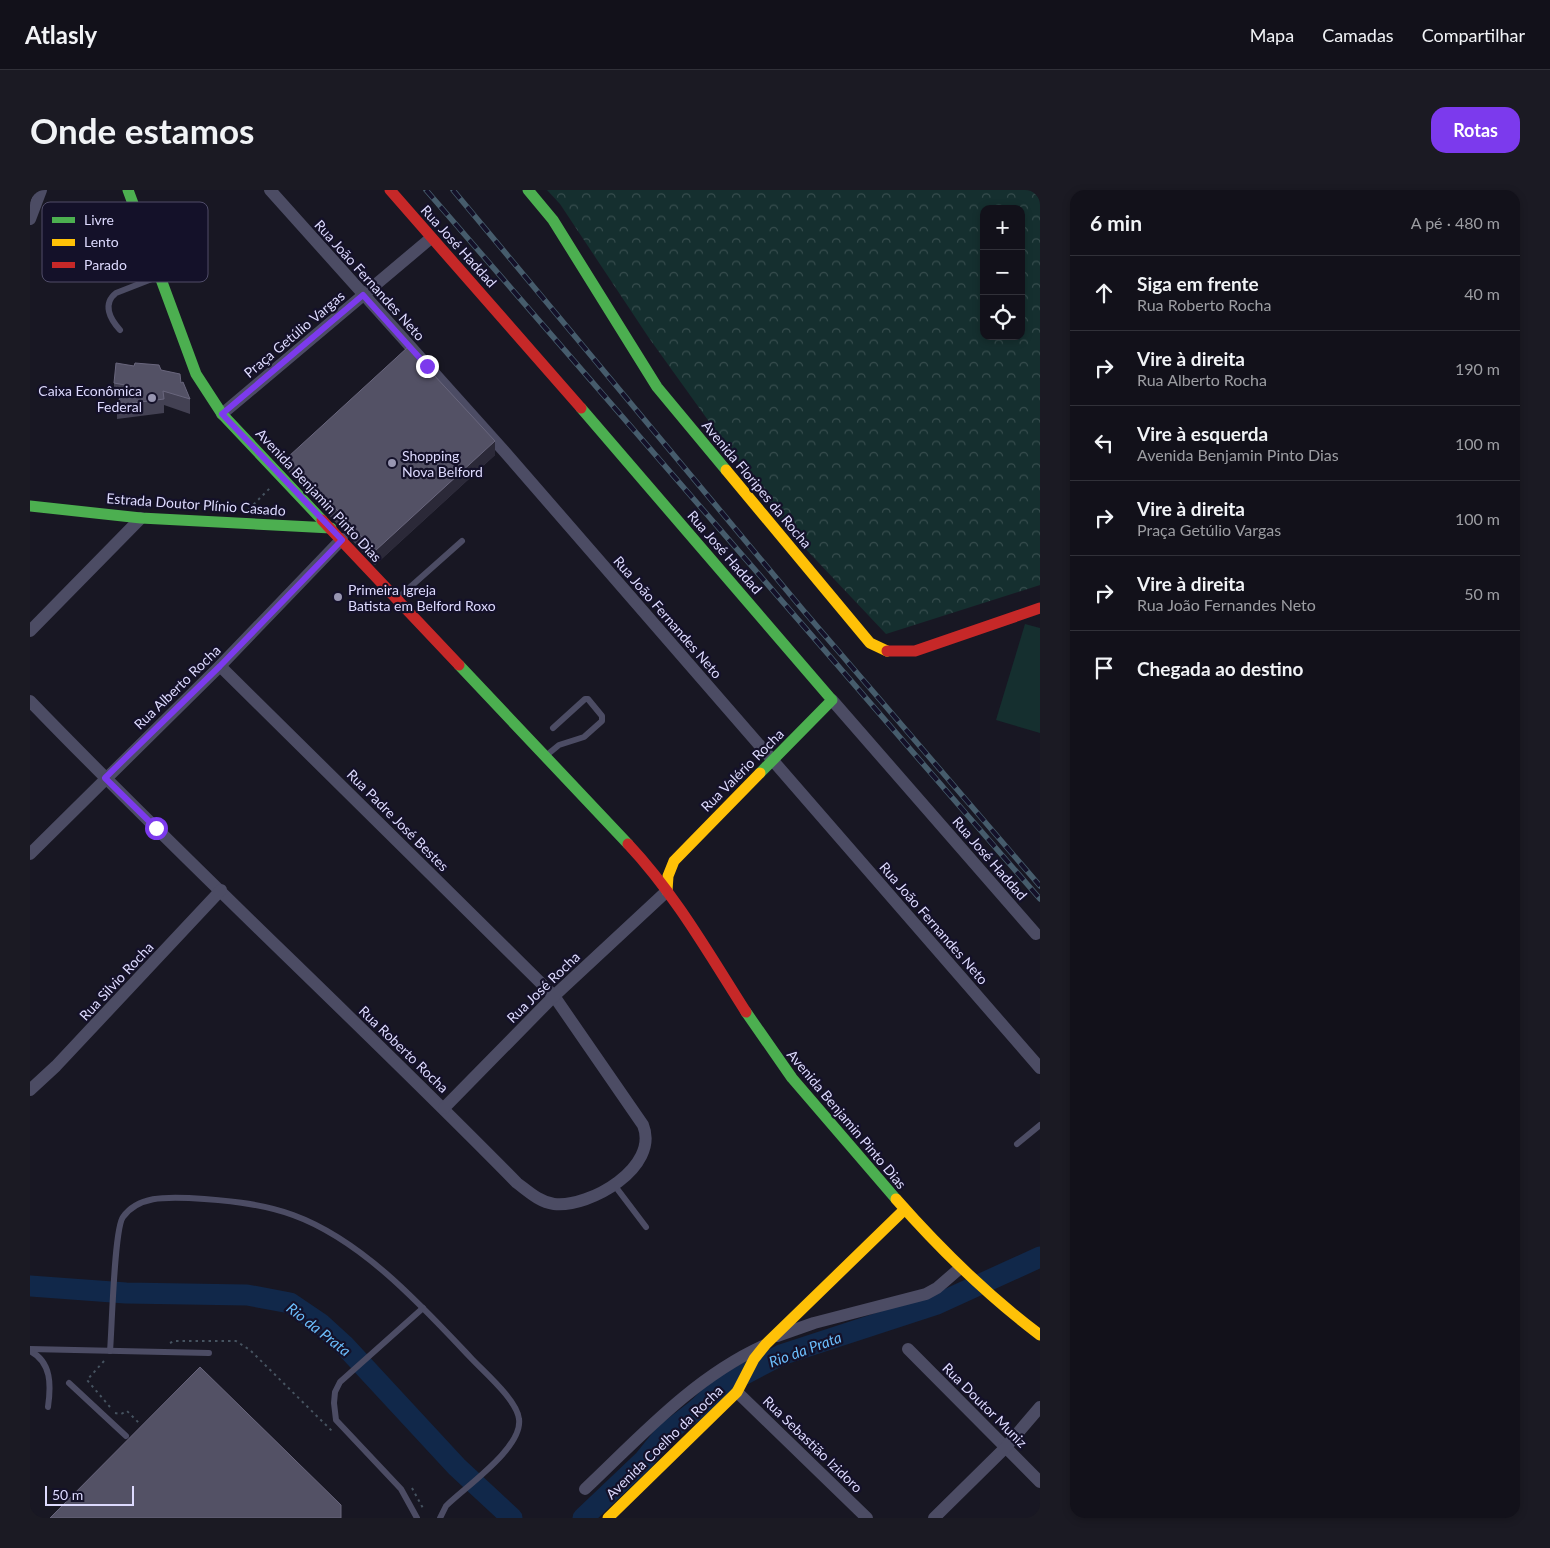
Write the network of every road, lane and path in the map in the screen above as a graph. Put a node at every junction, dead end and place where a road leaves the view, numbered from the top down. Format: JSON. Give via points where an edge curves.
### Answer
{"nodes":[{"id":1,"x":41,"y":190,"type":"edge"},
{"id":2,"x":128,"y":190,"type":"edge"},
{"id":3,"x":270,"y":190,"type":"edge"},
{"id":4,"x":390,"y":190,"type":"edge"},
{"id":5,"x":528,"y":190,"type":"edge"},
{"id":6,"x":132,"y":202,"type":"edge"},
{"id":7,"x":30,"y":219,"type":"edge"},
{"id":8,"x":431,"y":238,"type":"junction"},
{"id":9,"x":144,"y":282,"type":"edge"},
{"id":10,"x":162,"y":282,"type":"edge"},
{"id":11,"x":363,"y":295,"type":"junction"},
{"id":12,"x":120,"y":330,"type":"dead end"},
{"id":13,"x":222,"y":414,"type":"junction"},
{"id":14,"x":282,"y":476,"type":"junction"},
{"id":15,"x":30,"y":506,"type":"edge"},
{"id":16,"x":140,"y":518,"type":"junction"},
{"id":17,"x":235,"y":523,"type":"junction"},
{"id":18,"x":331,"y":528,"type":"junction"},
{"id":19,"x":342,"y":540,"type":"junction"},
{"id":20,"x":462,"y":541,"type":"dead end"},
{"id":21,"x":396,"y":600,"type":"junction"},
{"id":22,"x":1040,"y":608,"type":"edge"},
{"id":23,"x":30,"y":631,"type":"edge"},
{"id":24,"x":220,"y":666,"type":"junction"},
{"id":25,"x":832,"y":700,"type":"junction"},
{"id":26,"x":30,"y":701,"type":"edge"},
{"id":27,"x":553,"y":728,"type":"dead end"},
{"id":28,"x":545,"y":756,"type":"junction"},
{"id":29,"x":773,"y":761,"type":"junction"},
{"id":30,"x":105,"y":778,"type":"junction"},
{"id":31,"x":30,"y":854,"type":"edge"},
{"id":32,"x":644,"y":861,"type":"junction"},
{"id":33,"x":674,"y":861,"type":"junction"},
{"id":34,"x":221,"y":890,"type":"junction"},
{"id":35,"x":668,"y":891,"type":"junction"},
{"id":36,"x":1036,"y":934,"type":"dead end"},
{"id":37,"x":554,"y":996,"type":"junction"},
{"id":38,"x":1040,"y":1068,"type":"edge"},
{"id":39,"x":30,"y":1090,"type":"edge"},
{"id":40,"x":444,"y":1108,"type":"junction"},
{"id":41,"x":1040,"y":1125,"type":"edge"},
{"id":42,"x":1017,"y":1144,"type":"dead end"},
{"id":43,"x":615,"y":1186,"type":"junction"},
{"id":44,"x":904,"y":1210,"type":"junction"},
{"id":45,"x":646,"y":1227,"type":"dead end"},
{"id":46,"x":962,"y":1272,"type":"junction"},
{"id":47,"x":423,"y":1308,"type":"junction"},
{"id":48,"x":1040,"y":1336,"type":"edge"},
{"id":49,"x":770,"y":1341,"type":"junction"},
{"id":50,"x":908,"y":1349,"type":"dead end"},
{"id":51,"x":30,"y":1350,"type":"edge"},
{"id":52,"x":110,"y":1351,"type":"junction"},
{"id":53,"x":159,"y":1352,"type":"junction"},
{"id":54,"x":209,"y":1354,"type":"dead end"},
{"id":55,"x":111,"y":1359,"type":"dead end"},
{"id":56,"x":69,"y":1383,"type":"dead end"},
{"id":57,"x":739,"y":1389,"type":"junction"},
{"id":58,"x":48,"y":1407,"type":"dead end"},
{"id":59,"x":1040,"y":1407,"type":"edge"},
{"id":60,"x":139,"y":1423,"type":"dead end"},
{"id":61,"x":126,"y":1436,"type":"dead end"},
{"id":62,"x":337,"y":1436,"type":"dead end"},
{"id":63,"x":1006,"y":1448,"type":"junction"},
{"id":64,"x":1040,"y":1482,"type":"edge"},
{"id":65,"x":585,"y":1489,"type":"dead end"},
{"id":66,"x":417,"y":1518,"type":"edge"},
{"id":67,"x":440,"y":1518,"type":"edge"},
{"id":68,"x":608,"y":1518,"type":"edge"},
{"id":69,"x":867,"y":1518,"type":"edge"},
{"id":70,"x":934,"y":1518,"type":"edge"}],
"edges":[{"from":1,"to":7,"type":"street"},
{"from":2,"to":6,"type":"main road","name":"Avenida Benjamin Pinto Dias"},
{"from":3,"to":11,"type":"street","name":"Rua João Fernandes Neto"},
{"from":4,"to":8,"type":"main road","name":"Rua José Haddad"},
{"from":5,"to":22,"type":"main road","name":"Avenida Floripes da Rocha","via":[[553,220],[657,387],[870,643],[888,652],[914,651]]},
{"from":8,"to":11,"type":"street","name":"Praça Getúlio Vargas"},
{"from":8,"to":25,"type":"main road","name":"Rua José Haddad"},
{"from":9,"to":12,"type":"lane","via":[[110,297],[111,321]]},
{"from":10,"to":13,"type":"main road","name":"Avenida Benjamin Pinto Dias","via":[[196,374]]},
{"from":11,"to":13,"type":"street","name":"Praça Getúlio Vargas"},
{"from":11,"to":29,"type":"street","name":"Rua João Fernandes Neto","via":[[504,451]]},
{"from":13,"to":14,"type":"main road","name":"Avenida Benjamin Pinto Dias"},
{"from":14,"to":17,"type":"path"},
{"from":14,"to":18,"type":"main road","name":"Avenida Benjamin Pinto Dias"},
{"from":15,"to":16,"type":"main road","name":"Estrada Doutor Plínio Casado"},
{"from":16,"to":17,"type":"main road","name":"Estrada Doutor Plínio Casado"},
{"from":16,"to":23,"type":"street"},
{"from":17,"to":18,"type":"main road","name":"Estrada Doutor Plínio Casado"},
{"from":18,"to":19,"type":"main road","name":"Avenida Benjamin Pinto Dias"},
{"from":19,"to":21,"type":"main road","name":"Avenida Benjamin Pinto Dias"},
{"from":19,"to":24,"type":"street","name":"Rua Alberto Rocha"},
{"from":20,"to":21,"type":"lane"},
{"from":21,"to":28,"type":"main road","name":"Avenida Benjamin Pinto Dias"},
{"from":24,"to":30,"type":"street","name":"Rua Alberto Rocha"},
{"from":24,"to":37,"type":"street","name":"Rua Padre José Bestes"},
{"from":25,"to":29,"type":"main road","name":"Rua Valério Rocha"},
{"from":25,"to":36,"type":"street","name":"Rua José Haddad"},
{"from":26,"to":30,"type":"street","name":"Rua Roberto Rocha"},
{"from":27,"to":28,"type":"lane","via":[[585,699],[602,716],[602,721],[584,737],[559,745]]},
{"from":28,"to":32,"type":"main road","name":"Avenida Benjamin Pinto Dias"},
{"from":29,"to":33,"type":"main road","name":"Rua Valério Rocha"},
{"from":29,"to":38,"type":"street","name":"Rua João Fernandes Neto"},
{"from":30,"to":31,"type":"street","name":"Rua Alberto Rocha"},
{"from":30,"to":34,"type":"street","name":"Rua Roberto Rocha"},
{"from":32,"to":33,"type":"main road","via":[[660,864]]},
{"from":32,"to":35,"type":"main road","name":"Avenida Benjamin Pinto Dias"},
{"from":33,"to":35,"type":"main road","via":[[668,876]]},
{"from":34,"to":39,"type":"street","name":"Rua Silvio Rocha"},
{"from":34,"to":40,"type":"street","name":"Rua Roberto Rocha"},
{"from":35,"to":37,"type":"street","name":"Rua José Rocha"},
{"from":35,"to":44,"type":"main road","name":"Avenida Benjamin Pinto Dias","via":[[776,1057]]},
{"from":37,"to":40,"type":"street","name":"Rua José Rocha"},
{"from":37,"to":43,"type":"street","name":"Rua Roberto Rocha","via":[[646,1134],[644,1151]]},
{"from":40,"to":43,"type":"street","name":"Rua Roberto Rocha","via":[[517,1183],[539,1200],[564,1204]]},
{"from":41,"to":42,"type":"lane"},
{"from":43,"to":45,"type":"lane"},
{"from":44,"to":46,"type":"main road","name":"Avenida Benjamin Pinto Dias"},
{"from":44,"to":49,"type":"main road","name":"Avenida Coelho da Rocha"},
{"from":46,"to":48,"type":"main road","name":"Avenida Benjamin Pinto Dias"},
{"from":46,"to":49,"type":"street","via":[[926,1294],[814,1323]]},
{"from":47,"to":52,"type":"lane","via":[[364,1254],[294,1215],[215,1199],[165,1197],[134,1206],[122,1218],[117,1236]]},
{"from":47,"to":66,"type":"lane","via":[[346,1376],[335,1392],[336,1420],[401,1489]]},
{"from":47,"to":67,"type":"lane","via":[[503,1392],[519,1418],[519,1430],[508,1448],[446,1506]]},
{"from":49,"to":57,"type":"main road","name":"Avenida Coelho da Rocha","via":[[754,1359]]},
{"from":49,"to":65,"type":"street","via":[[684,1395]]},
{"from":50,"to":63,"type":"street","name":"Rua Doutor Muniz"},
{"from":51,"to":52,"type":"lane"},
{"from":51,"to":58,"type":"lane","via":[[38,1355],[47,1369],[50,1387]]},
{"from":52,"to":53,"type":"lane"},
{"from":53,"to":54,"type":"lane"},
{"from":53,"to":62,"type":"path","via":[[174,1341],[236,1341],[250,1350]]},
{"from":55,"to":60,"type":"path","via":[[104,1360],[92,1372],[88,1383],[115,1413],[128,1411]]},
{"from":56,"to":61,"type":"lane"},
{"from":57,"to":68,"type":"main road","name":"Avenida Coelho da Rocha"},
{"from":57,"to":69,"type":"street","name":"Rua Sebastião Izidoro"},
{"from":59,"to":63,"type":"street"},
{"from":63,"to":64,"type":"street","name":"Rua Doutor Muniz"},
{"from":63,"to":70,"type":"street"}]}
